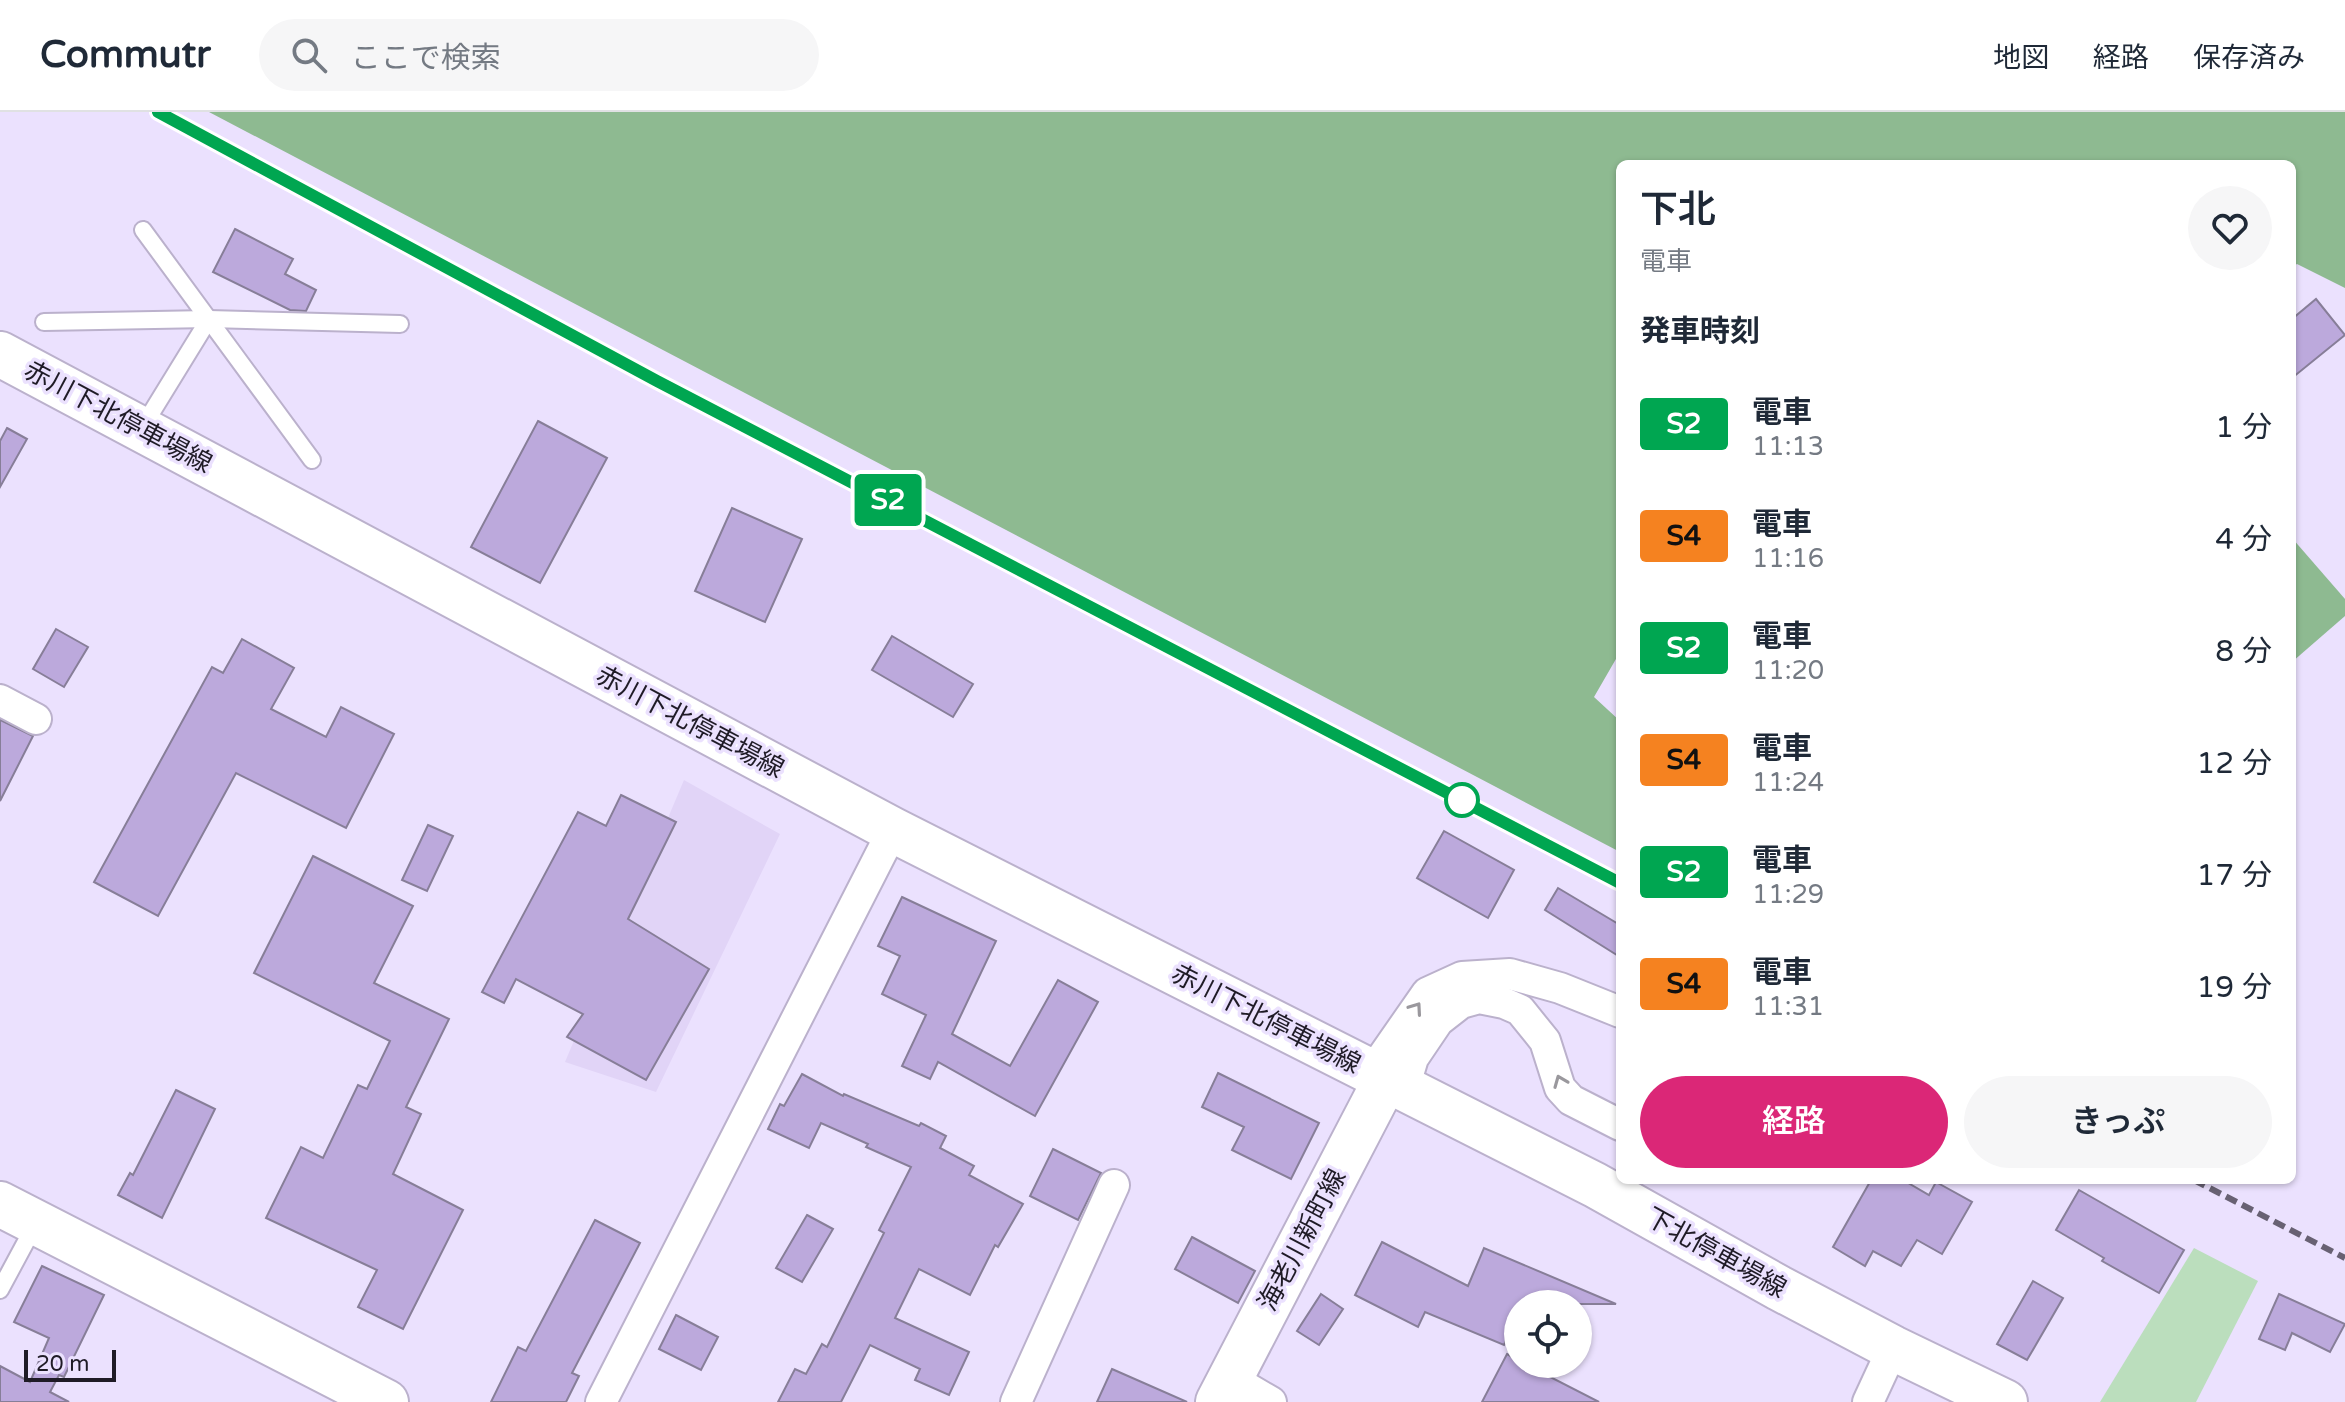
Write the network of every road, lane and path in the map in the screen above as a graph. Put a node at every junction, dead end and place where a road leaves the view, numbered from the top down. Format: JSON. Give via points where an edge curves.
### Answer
{"nodes":[{"id":1,"x":143,"y":230,"type":"dead end"},
{"id":2,"x":209,"y":319,"type":"junction"},
{"id":3,"x":44,"y":322,"type":"dead end"},
{"id":4,"x":400,"y":324,"type":"dead end"},
{"id":5,"x":0,"y":354,"type":"edge"},
{"id":6,"x":142,"y":430,"type":"junction"},
{"id":7,"x":312,"y":460,"type":"dead end"},
{"id":8,"x":0,"y":700,"type":"edge"},
{"id":9,"x":36,"y":719,"type":"dead end"},
{"id":10,"x":893,"y":830,"type":"junction"},
{"id":11,"x":1616,"y":1010,"type":"edge"},
{"id":12,"x":1388,"y":1080,"type":"junction"},
{"id":13,"x":1616,"y":1123,"type":"edge"},
{"id":14,"x":1114,"y":1185,"type":"dead end"},
{"id":15,"x":18,"y":1213,"type":"edge"},
{"id":16,"x":0,"y":1290,"type":"edge"},
{"id":17,"x":1893,"y":1348,"type":"junction"},
{"id":18,"x":1224,"y":1390,"type":"edge"},
{"id":19,"x":386,"y":1402,"type":"edge"},
{"id":20,"x":601,"y":1402,"type":"edge"},
{"id":21,"x":1016,"y":1402,"type":"edge"},
{"id":22,"x":1271,"y":1402,"type":"edge"},
{"id":23,"x":1868,"y":1402,"type":"edge"},
{"id":24,"x":2005,"y":1402,"type":"edge"}],
"edges":[{"from":1,"to":2,"type":"lane"},
{"from":2,"to":3,"type":"lane"},
{"from":2,"to":4,"type":"lane"},
{"from":2,"to":6,"type":"lane"},
{"from":2,"to":7,"type":"lane"},
{"from":5,"to":6,"type":"main road","name":"赤川下北停車場線"},
{"from":6,"to":10,"type":"main road","name":"赤川下北停車場線"},
{"from":8,"to":9,"type":"street"},
{"from":10,"to":12,"type":"main road","name":"赤川下北停車場線"},
{"from":10,"to":20,"type":"street"},
{"from":12,"to":11,"type":"street","one_way":true,"via":[[1427,993],[1462,977],[1510,974]]},
{"from":13,"to":12,"type":"street","one_way":true,"via":[[1571,1100],[1560,1088],[1545,1041],[1520,1010],[1479,998],[1461,1003],[1438,1021],[1413,1058]]},
{"from":12,"to":17,"type":"main road","name":"下北停車場線","via":[[1595,1185]]},
{"from":12,"to":18,"type":"main road","name":"海老川新町線"},
{"from":14,"to":21,"type":"street"},
{"from":15,"to":16,"type":"lane"},
{"from":15,"to":19,"type":"main road"},
{"from":17,"to":23,"type":"street"},
{"from":17,"to":24,"type":"main road","name":"下北停車場線"},
{"from":18,"to":22,"type":"street"}]}
